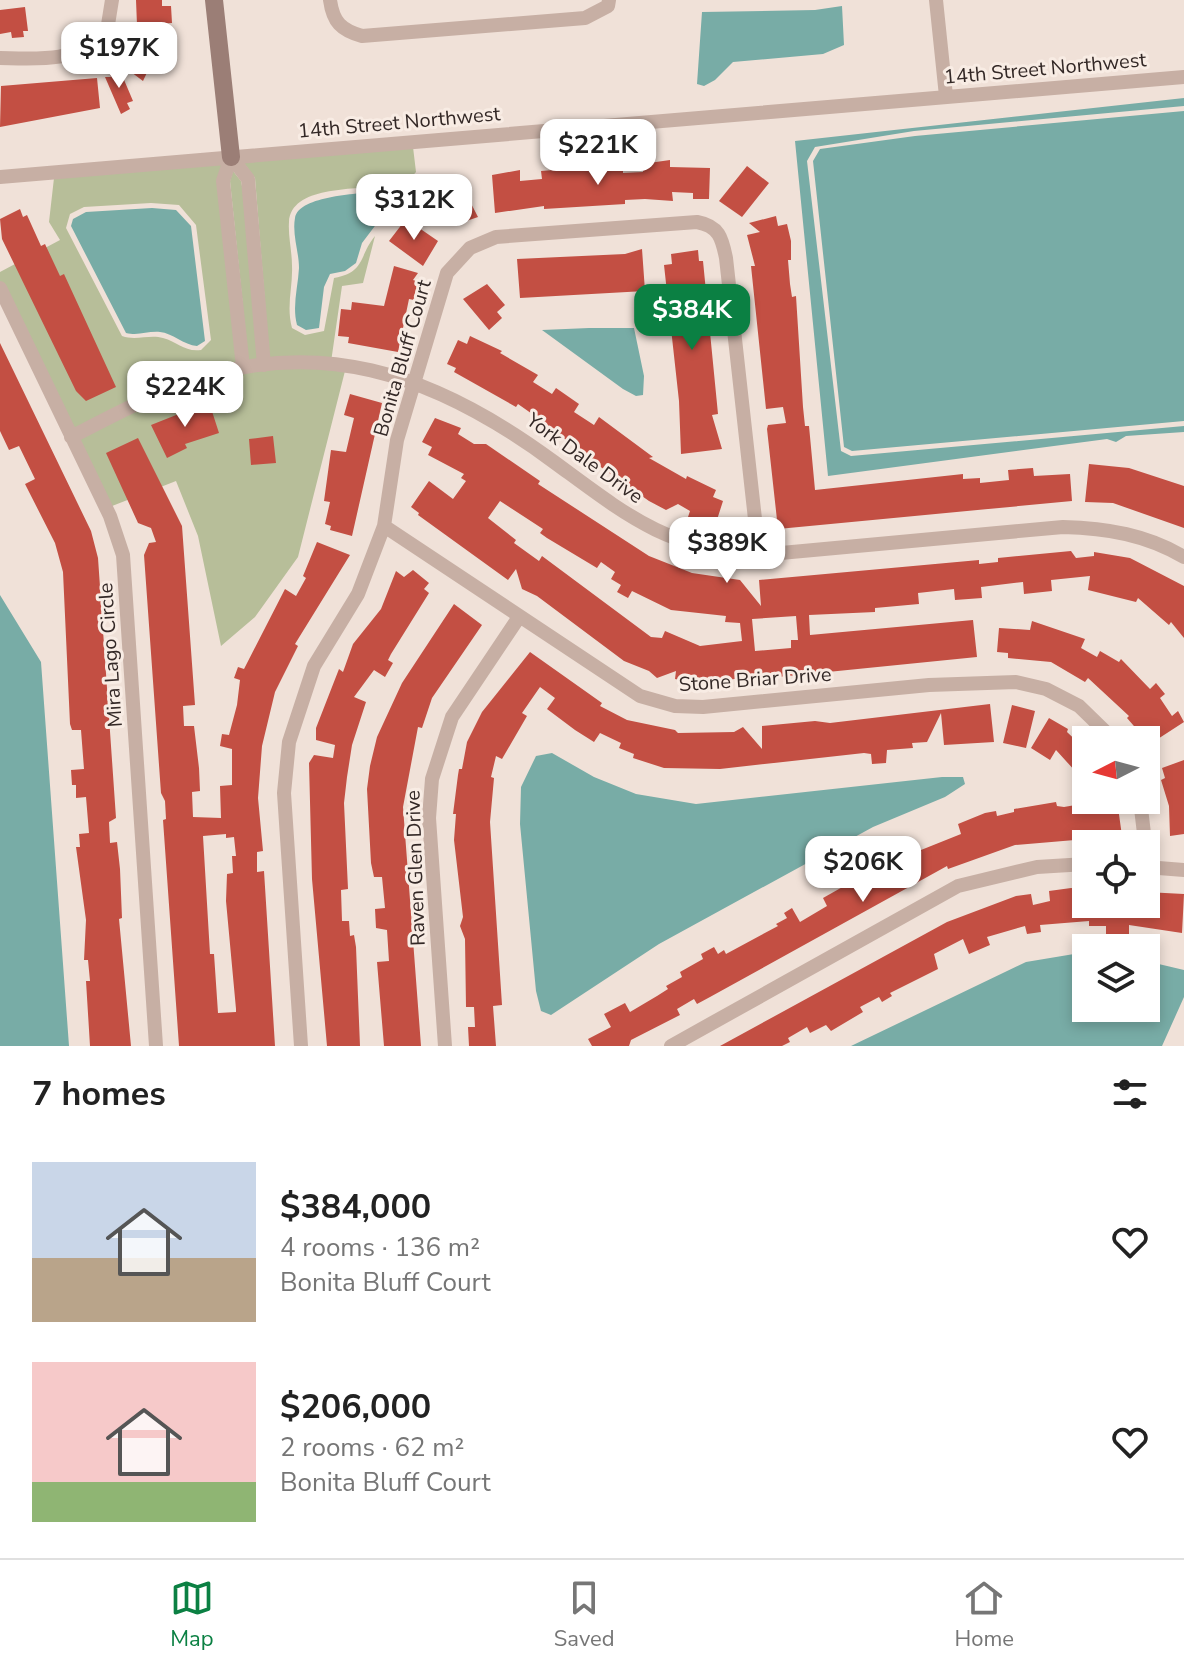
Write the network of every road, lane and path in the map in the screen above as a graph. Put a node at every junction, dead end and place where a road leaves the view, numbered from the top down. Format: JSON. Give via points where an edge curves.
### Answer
{"nodes":[{"id":1,"x":112,"y":0,"type":"edge"},
{"id":2,"x":214,"y":0,"type":"edge"},
{"id":3,"x":330,"y":0,"type":"edge"},
{"id":4,"x":609,"y":0,"type":"edge"},
{"id":5,"x":936,"y":0,"type":"edge"},
{"id":6,"x":0,"y":58,"type":"edge"},
{"id":7,"x":1184,"y":77,"type":"edge"},
{"id":8,"x":946,"y":96,"type":"junction"},
{"id":9,"x":231,"y":157,"type":"junction"},
{"id":10,"x":0,"y":177,"type":"edge"},
{"id":11,"x":0,"y":288,"type":"edge"},
{"id":12,"x":264,"y":365,"type":"junction"},
{"id":13,"x":243,"y":367,"type":"junction"},
{"id":14,"x":416,"y":381,"type":"junction"},
{"id":15,"x":71,"y":437,"type":"junction"},
{"id":16,"x":384,"y":526,"type":"junction"},
{"id":17,"x":759,"y":555,"type":"junction"},
{"id":18,"x":1184,"y":557,"type":"edge"},
{"id":19,"x":519,"y":617,"type":"junction"},
{"id":20,"x":1100,"y":726,"type":"edge"},
{"id":21,"x":1072,"y":865,"type":"edge"},
{"id":22,"x":1160,"y":868,"type":"edge"},
{"id":23,"x":1184,"y":870,"type":"edge"},
{"id":24,"x":156,"y":1046,"type":"edge"},
{"id":25,"x":301,"y":1046,"type":"edge"},
{"id":26,"x":445,"y":1046,"type":"edge"},
{"id":27,"x":671,"y":1046,"type":"edge"}],
"edges":[{"from":1,"to":6,"type":"street","via":[[106,37],[84,52],[59,58]]},
{"from":2,"to":9,"type":"street"},
{"from":3,"to":4,"type":"street","via":[[333,19],[345,31],[362,36],[585,18],[608,6]]},
{"from":5,"to":8,"type":"street"},
{"from":7,"to":8,"type":"street","name":"14th Street Northwest"},
{"from":8,"to":9,"type":"street","name":"14th Street Northwest"},
{"from":9,"to":10,"type":"street","name":"14th Street Northwest"},
{"from":9,"to":12,"type":"street","via":[[248,179]]},
{"from":9,"to":13,"type":"street","via":[[223,181]]},
{"from":11,"to":15,"type":"street","name":"Mira Lago Circle"},
{"from":12,"to":13,"type":"street","name":"York Dale Drive"},
{"from":12,"to":14,"type":"street","name":"York Dale Drive","via":[[315,362]]},
{"from":13,"to":15,"type":"street","name":"York Dale Drive","via":[[172,388]]},
{"from":14,"to":16,"type":"street","name":"Bonita Bluff Court","via":[[397,440]]},
{"from":14,"to":17,"type":"street","name":"York Dale Drive","via":[[509,428],[649,528],[717,553]]},
{"from":14,"to":17,"type":"street","name":"Bonita Bluff Court","via":[[447,273],[470,248],[496,237],[712,225],[726,258]]},
{"from":15,"to":24,"type":"street","name":"Mira Lago Circle","via":[[123,555]]},
{"from":16,"to":19,"type":"street","name":"Stone Briar Drive"},
{"from":16,"to":25,"type":"street","name":"Bonita Bluff Court","via":[[358,594],[314,666],[289,742],[284,793]]},
{"from":17,"to":18,"type":"street","name":"York Dale Drive","via":[[1088,527],[1135,536]]},
{"from":19,"to":20,"type":"street","name":"Stone Briar Drive","via":[[640,696],[675,706],[1016,682],[1046,689],[1079,706]]},
{"from":19,"to":26,"type":"street","name":"Raven Glen Drive","via":[[452,717],[432,779],[429,818]]},
{"from":21,"to":27,"type":"street","via":[[1037,867],[958,886]]},
{"from":22,"to":23,"type":"street"}]}
